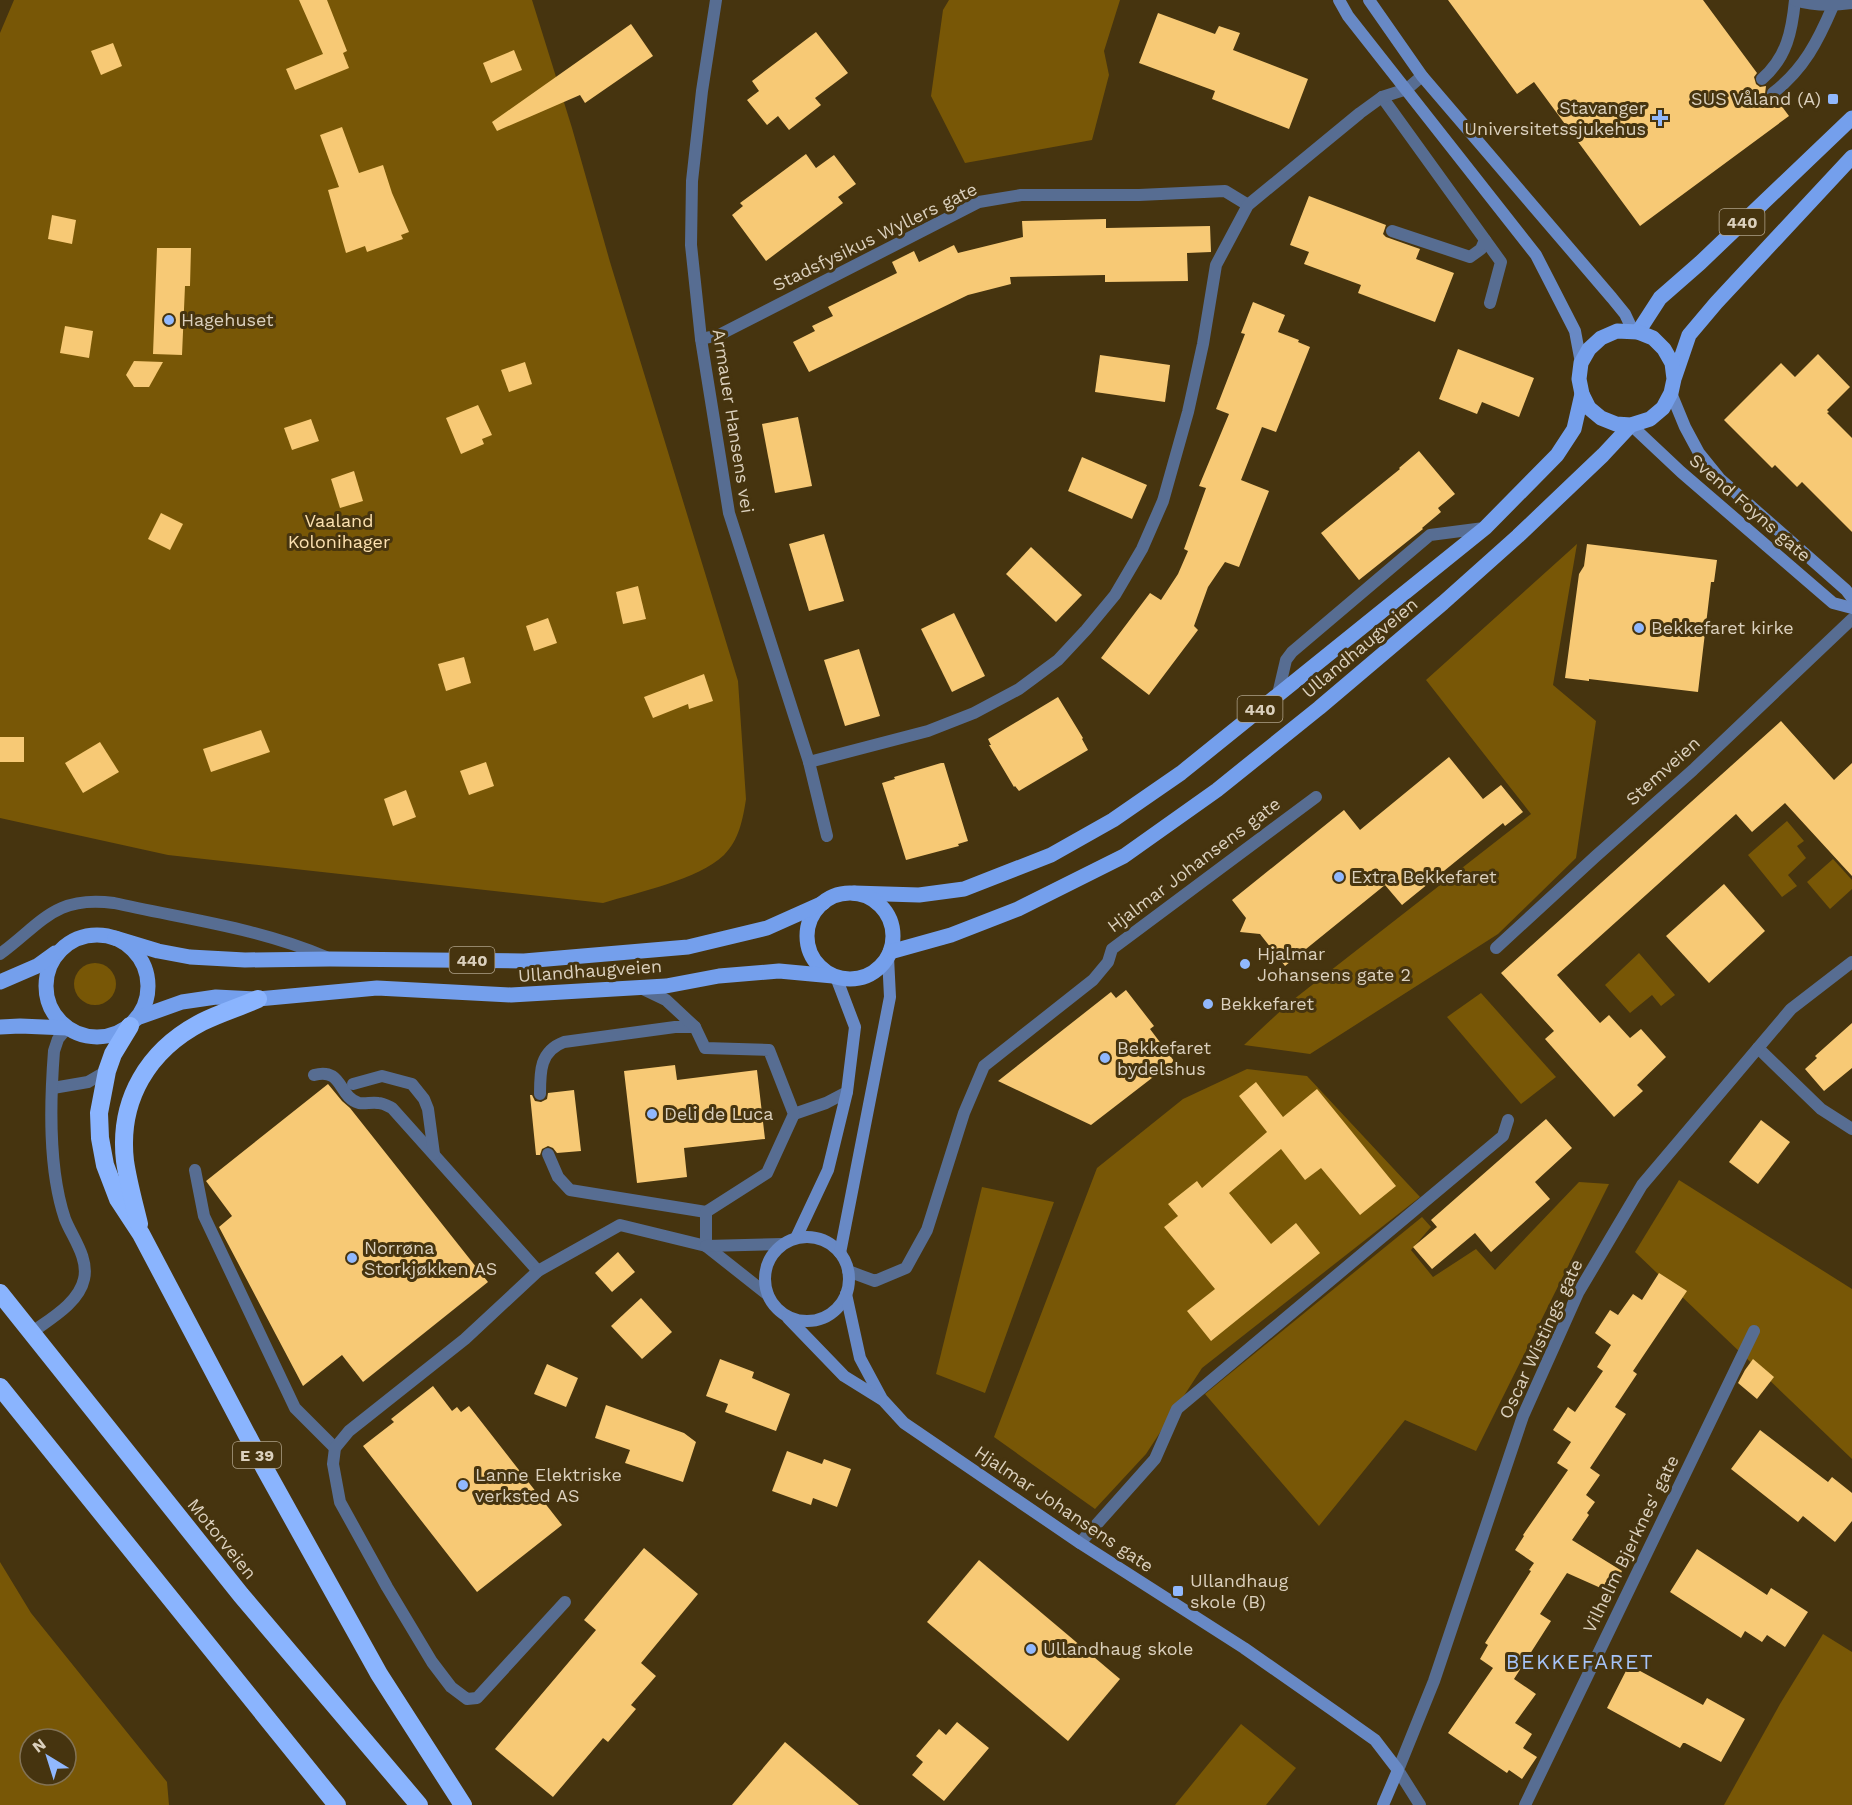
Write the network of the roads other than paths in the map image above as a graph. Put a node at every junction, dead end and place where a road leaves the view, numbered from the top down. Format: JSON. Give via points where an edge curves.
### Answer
{"nodes":[{"id":1,"x":716,"y":0,"type":"edge"},
{"id":2,"x":1339,"y":0,"type":"edge"},
{"id":3,"x":1369,"y":0,"type":"edge"},
{"id":4,"x":1795,"y":0,"type":"edge"},
{"id":5,"x":1852,"y":3,"type":"edge"},
{"id":6,"x":1833,"y":6,"type":"junction"},
{"id":7,"x":1422,"y":76,"type":"junction"},
{"id":8,"x":1762,"y":79,"type":"dead end"},
{"id":9,"x":1407,"y":89,"type":"junction"},
{"id":10,"x":1773,"y":93,"type":"dead end"},
{"id":11,"x":1382,"y":97,"type":"junction"},
{"id":12,"x":1852,"y":118,"type":"edge"},
{"id":13,"x":1852,"y":157,"type":"edge"},
{"id":14,"x":1248,"y":205,"type":"junction"},
{"id":15,"x":1392,"y":231,"type":"dead end"},
{"id":16,"x":1485,"y":240,"type":"junction"},
{"id":17,"x":1490,"y":303,"type":"dead end"},
{"id":18,"x":1636,"y":331,"type":"junction"},
{"id":19,"x":700,"y":339,"type":"junction"},
{"id":20,"x":1581,"y":363,"type":"junction"},
{"id":21,"x":1672,"y":386,"type":"junction"},
{"id":22,"x":1582,"y":394,"type":"junction"},
{"id":23,"x":1632,"y":425,"type":"junction"},
{"id":24,"x":1485,"y":528,"type":"junction"},
{"id":25,"x":1852,"y":598,"type":"edge"},
{"id":26,"x":1852,"y":608,"type":"edge"},
{"id":27,"x":1852,"y":619,"type":"edge"},
{"id":28,"x":1278,"y":694,"type":"junction"},
{"id":29,"x":809,"y":762,"type":"junction"},
{"id":30,"x":1316,"y":797,"type":"dead end"},
{"id":31,"x":827,"y":836,"type":"dead end"},
{"id":32,"x":854,"y":893,"type":"junction"},
{"id":33,"x":823,"y":903,"type":"junction"},
{"id":34,"x":115,"y":939,"type":"junction"},
{"id":35,"x":62,"y":948,"type":"junction"},
{"id":36,"x":1496,"y":948,"type":"dead end"},
{"id":37,"x":0,"y":954,"type":"edge"},
{"id":38,"x":889,"y":954,"type":"junction"},
{"id":39,"x":330,"y":959,"type":"junction"},
{"id":40,"x":1852,"y":962,"type":"edge"},
{"id":41,"x":834,"y":976,"type":"junction"},
{"id":42,"x":0,"y":982,"type":"edge"},
{"id":43,"x":641,"y":988,"type":"junction"},
{"id":44,"x":258,"y":999,"type":"junction"},
{"id":45,"x":134,"y":1022,"type":"junction"},
{"id":46,"x":0,"y":1027,"type":"edge"},
{"id":47,"x":695,"y":1027,"type":"junction"},
{"id":48,"x":67,"y":1028,"type":"junction"},
{"id":49,"x":1758,"y":1048,"type":"junction"},
{"id":50,"x":108,"y":1071,"type":"junction"},
{"id":51,"x":314,"y":1075,"type":"dead end"},
{"id":52,"x":353,"y":1084,"type":"dead end"},
{"id":53,"x":53,"y":1088,"type":"junction"},
{"id":54,"x":847,"y":1092,"type":"junction"},
{"id":55,"x":540,"y":1094,"type":"dead end"},
{"id":56,"x":794,"y":1114,"type":"junction"},
{"id":57,"x":1508,"y":1120,"type":"dead end"},
{"id":58,"x":1852,"y":1129,"type":"edge"},
{"id":59,"x":548,"y":1154,"type":"dead end"},
{"id":60,"x":435,"y":1155,"type":"junction"},
{"id":61,"x":195,"y":1170,"type":"dead end"},
{"id":62,"x":706,"y":1212,"type":"junction"},
{"id":63,"x":141,"y":1234,"type":"junction"},
{"id":64,"x":796,"y":1238,"type":"junction"},
{"id":65,"x":783,"y":1244,"type":"junction"},
{"id":66,"x":706,"y":1246,"type":"junction"},
{"id":67,"x":840,"y":1253,"type":"junction"},
{"id":68,"x":538,"y":1271,"type":"junction"},
{"id":69,"x":848,"y":1272,"type":"junction"},
{"id":70,"x":0,"y":1293,"type":"edge"},
{"id":71,"x":846,"y":1294,"type":"junction"},
{"id":72,"x":768,"y":1295,"type":"junction"},
{"id":73,"x":785,"y":1315,"type":"junction"},
{"id":74,"x":1754,"y":1331,"type":"dead end"},
{"id":75,"x":31,"y":1333,"type":"junction"},
{"id":76,"x":0,"y":1387,"type":"edge"},
{"id":77,"x":882,"y":1400,"type":"junction"},
{"id":78,"x":335,"y":1448,"type":"junction"},
{"id":79,"x":1080,"y":1543,"type":"junction"},
{"id":80,"x":565,"y":1602,"type":"dead end"},
{"id":81,"x":1398,"y":1770,"type":"junction"},
{"id":82,"x":337,"y":1805,"type":"edge"},
{"id":83,"x":419,"y":1805,"type":"edge"},
{"id":84,"x":463,"y":1805,"type":"edge"},
{"id":85,"x":1383,"y":1805,"type":"edge"},
{"id":86,"x":1420,"y":1805,"type":"edge"},
{"id":87,"x":1525,"y":1805,"type":"edge"}],
"edges":[{"from":1,"to":19,"type":"street","name":"Armauer Hansens vei","via":[[692,182],[691,245]]},
{"from":2,"to":9,"type":"street"},
{"from":3,"to":7,"type":"street"},
{"from":4,"to":6,"type":"street"},
{"from":4,"to":8,"type":"street","via":[[1792,29],[1784,50]]},
{"from":5,"to":6,"type":"street"},
{"from":6,"to":10,"type":"street","via":[[1803,63]]},
{"from":7,"to":9,"type":"street"},
{"from":7,"to":18,"type":"street"},
{"from":9,"to":11,"type":"street"},
{"from":9,"to":20,"type":"street","via":[[1536,255],[1575,331]]},
{"from":11,"to":14,"type":"street"},
{"from":11,"to":16,"type":"street"},
{"from":12,"to":18,"type":"main road","number":"440","via":[[1660,297]]},
{"from":13,"to":21,"type":"main road","number":"440","via":[[1689,335]]},
{"from":14,"to":19,"type":"street","name":"Stadsfysikus Wyllers gate","via":[[1225,191],[1021,195],[979,202],[718,335]]},
{"from":14,"to":29,"type":"street","via":[[1216,265],[1188,412],[1163,501],[1115,596],[1058,660],[1019,689],[928,731]]},
{"from":15,"to":16,"type":"street","via":[[1470,257]]},
{"from":16,"to":17,"type":"street","via":[[1501,262]]},
{"from":18,"to":20,"type":"main road","via":[[1617,331],[1601,338]]},
{"from":18,"to":21,"type":"main road","via":[[1653,338],[1664,349],[1672,363]]},
{"from":19,"to":29,"type":"street","name":"Armauer Hansens vei","via":[[729,513]]},
{"from":20,"to":22,"type":"main road","number":"440"},
{"from":21,"to":23,"type":"main road","number":"440","via":[[1663,408],[1650,419]]},
{"from":21,"to":25,"type":"street","name":"Svend Foyns gate","via":[[1685,427],[1720,479]]},
{"from":22,"to":23,"type":"main road","via":[[1589,408],[1601,418]]},
{"from":22,"to":24,"type":"main road","name":"Ullandhaugveien","number":"440","via":[[1574,429],[1557,455]]},
{"from":23,"to":26,"type":"street","name":"Svend Foyns gate","via":[[1833,603]]},
{"from":23,"to":38,"type":"main road","name":"Ullandhaugveien","number":"440","via":[[1443,603],[1319,708],[1124,856],[1018,909]]},
{"from":24,"to":28,"type":"main road","name":"Ullandhaugveien","number":"440"},
{"from":24,"to":28,"type":"street","via":[[1430,535],[1292,652],[1286,660]]},
{"from":27,"to":36,"type":"street","name":"Stemveien"},
{"from":28,"to":32,"type":"main road","name":"Ullandhaugveien","number":"440","via":[[1181,773],[1113,820],[1051,855],[964,889],[919,895]]},
{"from":29,"to":31,"type":"street","name":"Armauer Hansens vei"},
{"from":30,"to":69,"type":"street","name":"Hjalmar Johansens gate","via":[[1112,949],[1108,962],[1093,980],[984,1066],[964,1113],[927,1230],[906,1268],[875,1281]]},
{"from":32,"to":33,"type":"main road","number":"440"},
{"from":32,"to":38,"type":"main road","via":[[879,904],[887,914],[893,939]]},
{"from":33,"to":39,"type":"main road","name":"Ullandhaugveien","number":"440","via":[[767,928],[688,948],[524,961]]},
{"from":33,"to":41,"type":"main road","via":[[813,914],[808,942],[821,968]]},
{"from":34,"to":35,"type":"main road","number":"440","via":[[87,936]]},
{"from":34,"to":39,"type":"main road","name":"Ullandhaugveien","number":"440","via":[[190,957]]},
{"from":34,"to":45,"type":"main road","via":[[129,946],[146,973],[145,1004]]},
{"from":35,"to":42,"type":"main road","number":"440","via":[[37,966]]},
{"from":35,"to":48,"type":"main road","via":[[52,960],[46,990],[56,1018]]},
{"from":37,"to":39,"type":"street","name":"Ullandhaugveien","number":"440","via":[[56,910],[95,900],[258,934]]},
{"from":38,"to":41,"type":"main road","number":"440","via":[[872,974],[848,979]]},
{"from":38,"to":67,"type":"street","via":[[890,997]]},
{"from":40,"to":49,"type":"street","name":"Oscar Wistings gate","via":[[1791,1009]]},
{"from":41,"to":43,"type":"main road","name":"Ullandhaugveien","number":"440","via":[[779,971]]},
{"from":41,"to":54,"type":"street","via":[[855,1027]]},
{"from":43,"to":44,"type":"main road","name":"Ullandhaugveien","number":"440","via":[[511,995],[377,988]]},
{"from":43,"to":47,"type":"street","via":[[666,1000]]},
{"from":44,"to":45,"type":"main road","name":"Ullandhaugveien","number":"440","via":[[216,997],[182,1002]]},
{"from":44,"to":63,"type":"highway","number":"E 39","via":[[203,1022],[176,1039],[140,1079],[127,1107],[124,1133],[125,1161]]},
{"from":45,"to":48,"type":"main road","number":"440","via":[[117,1034],[102,1038],[87,1037]]},
{"from":45,"to":50,"type":"highway","number":"E 39","via":[[113,1054]]},
{"from":46,"to":48,"type":"main road","number":"440"},
{"from":47,"to":55,"type":"street","via":[[564,1042],[552,1047],[540,1072]]},
{"from":47,"to":56,"type":"street","via":[[705,1048],[769,1050]]},
{"from":48,"to":53,"type":"street","via":[[54,1051]]},
{"from":49,"to":58,"type":"street","via":[[1821,1109]]},
{"from":49,"to":81,"type":"street","name":"Oscar Wistings gate","via":[[1642,1185],[1578,1293],[1523,1416],[1434,1681]]},
{"from":50,"to":53,"type":"street","via":[[88,1082]]},
{"from":50,"to":63,"type":"highway","number":"E 39","via":[[99,1113],[105,1165],[118,1199]]},
{"from":51,"to":60,"type":"street","via":[[330,1074],[360,1103],[380,1103],[392,1108]]},
{"from":52,"to":60,"type":"street","via":[[382,1076],[412,1084],[428,1109]]},
{"from":53,"to":75,"type":"street","via":[[55,1178],[85,1277],[76,1296]]},
{"from":54,"to":56,"type":"street"},
{"from":54,"to":64,"type":"street","via":[[828,1170]]},
{"from":56,"to":62,"type":"street","via":[[767,1173]]},
{"from":57,"to":79,"type":"street","via":[[1503,1136],[1177,1409],[1155,1459]]},
{"from":59,"to":62,"type":"street","via":[[558,1177],[570,1190]]},
{"from":60,"to":68,"type":"street"},
{"from":61,"to":78,"type":"street","via":[[204,1216],[295,1408]]},
{"from":62,"to":66,"type":"street"},
{"from":63,"to":84,"type":"highway","number":"E 39","via":[[265,1469],[374,1663]]},
{"from":64,"to":65,"type":"street"},
{"from":64,"to":67,"type":"street","via":[[820,1239]]},
{"from":65,"to":66,"type":"street"},
{"from":65,"to":72,"type":"street","via":[[766,1267]]},
{"from":66,"to":68,"type":"street","via":[[620,1225]]},
{"from":66,"to":72,"type":"street"},
{"from":67,"to":69,"type":"street"},
{"from":68,"to":78,"type":"street","via":[[465,1339],[349,1431]]},
{"from":69,"to":71,"type":"street"},
{"from":70,"to":75,"type":"highway","name":"Motorveien"},
{"from":71,"to":73,"type":"street","via":[[836,1309],[821,1318],[808,1321]]},
{"from":71,"to":77,"type":"street","name":"Hjalmar Johansens gate","via":[[860,1358]]},
{"from":72,"to":73,"type":"street"},
{"from":73,"to":77,"type":"street","name":"Hjalmar Johansens gate","via":[[844,1376]]},
{"from":74,"to":87,"type":"street","name":"Vilhelm Bjerknes' gate"},
{"from":75,"to":83,"type":"highway","name":"Motorveien","via":[[241,1595]]},
{"from":76,"to":82,"type":"highway"},
{"from":77,"to":79,"type":"street","name":"Hjalmar Johansens gate","via":[[924,1438]]},
{"from":78,"to":80,"type":"street","via":[[333,1464],[340,1502],[432,1662],[451,1687],[467,1699],[477,1698]]},
{"from":79,"to":81,"type":"street","name":"Hjalmar Johansens gate","via":[[1244,1648],[1356,1726],[1375,1740]]},
{"from":81,"to":85,"type":"street","name":"Oscar Wistings gate"},
{"from":81,"to":86,"type":"street","name":"Hjalmar Johansens gate"}]}
